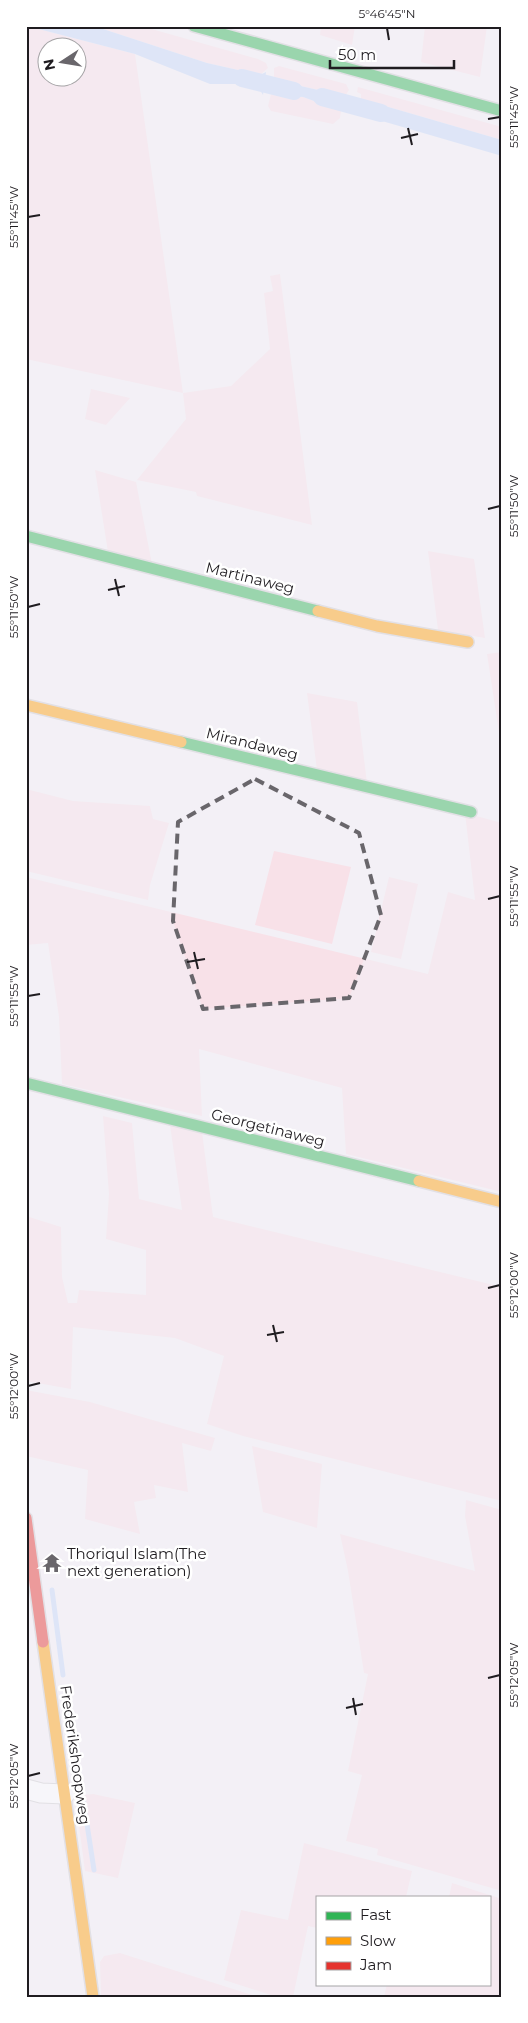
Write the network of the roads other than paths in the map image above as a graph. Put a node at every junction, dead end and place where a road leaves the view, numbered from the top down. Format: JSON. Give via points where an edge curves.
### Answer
{"nodes":[{"id":1,"x":195,"y":26,"type":"edge"},
{"id":2,"x":502,"y":111,"type":"edge"},
{"id":3,"x":26,"y":536,"type":"edge"},
{"id":4,"x":468,"y":642,"type":"dead end"},
{"id":5,"x":26,"y":705,"type":"edge"},
{"id":6,"x":471,"y":812,"type":"dead end"},
{"id":7,"x":26,"y":1083,"type":"edge"},
{"id":8,"x":502,"y":1202,"type":"edge"},
{"id":9,"x":26,"y":1518,"type":"edge"},
{"id":10,"x":33,"y":1607,"type":"edge"},
{"id":11,"x":26,"y":1789,"type":"edge"},
{"id":12,"x":65,"y":1794,"type":"junction"},
{"id":13,"x":93,"y":1997,"type":"edge"}],
"edges":[{"from":1,"to":2,"type":"street"},
{"from":3,"to":4,"type":"street","name":"Martinaweg","via":[[377,626]]},
{"from":5,"to":6,"type":"street","name":"Mirandaweg"},
{"from":7,"to":8,"type":"street","name":"Georgetinaweg"},
{"from":9,"to":10,"type":"street","name":"Frederikshoopweg"},
{"from":10,"to":12,"type":"street","name":"Frederikshoopweg"},
{"from":11,"to":12,"type":"street"},
{"from":12,"to":13,"type":"street","name":"Frederikshoopweg"}]}
